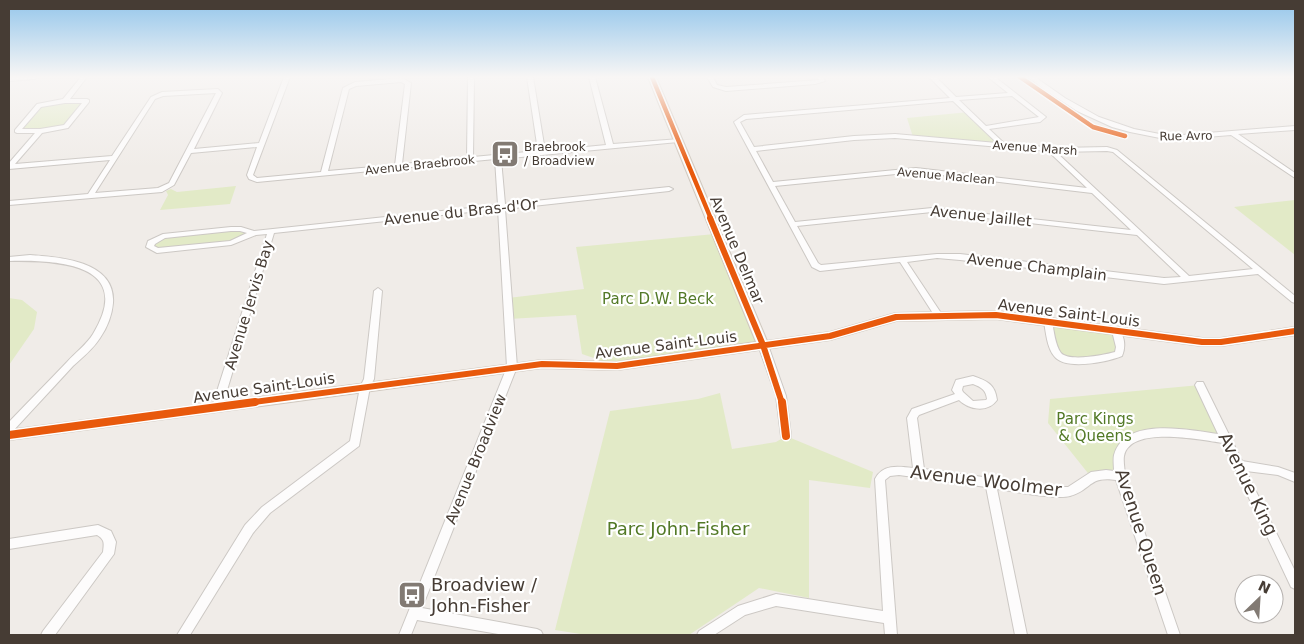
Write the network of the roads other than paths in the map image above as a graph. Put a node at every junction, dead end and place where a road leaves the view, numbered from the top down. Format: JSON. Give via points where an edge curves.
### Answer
{"nodes":[{"id":1,"x":37,"y":107,"type":"edge"},
{"id":2,"x":82,"y":107,"type":"edge"},
{"id":3,"x":147,"y":107,"type":"edge"},
{"id":4,"x":212,"y":107,"type":"edge"},
{"id":5,"x":276,"y":107,"type":"edge"},
{"id":6,"x":341,"y":107,"type":"edge"},
{"id":7,"x":405,"y":107,"type":"edge"},
{"id":8,"x":471,"y":107,"type":"edge"},
{"id":9,"x":535,"y":107,"type":"edge"},
{"id":10,"x":600,"y":107,"type":"edge"},
{"id":11,"x":664,"y":107,"type":"edge"},
{"id":12,"x":861,"y":107,"type":"edge"},
{"id":13,"x":964,"y":107,"type":"edge"},
{"id":14,"x":1030,"y":107,"type":"edge"},
{"id":15,"x":1078,"y":107,"type":"edge"},
{"id":16,"x":737,"y":122,"type":"joint"},
{"id":17,"x":985,"y":128,"type":"junction"},
{"id":18,"x":1295,"y":128,"type":"edge"},
{"id":19,"x":40,"y":131,"type":"junction"},
{"id":20,"x":1233,"y":134,"type":"junction"},
{"id":21,"x":678,"y":140,"type":"junction"},
{"id":22,"x":261,"y":145,"type":"junction"},
{"id":23,"x":610,"y":146,"type":"junction"},
{"id":24,"x":1003,"y":146,"type":"junction"},
{"id":25,"x":752,"y":149,"type":"junction"},
{"id":26,"x":189,"y":151,"type":"junction"},
{"id":27,"x":1051,"y":151,"type":"junction"},
{"id":28,"x":542,"y":153,"type":"junction"},
{"id":29,"x":498,"y":157,"type":"junction"},
{"id":30,"x":114,"y":158,"type":"junction"},
{"id":31,"x":470,"y":160,"type":"junction"},
{"id":32,"x":10,"y":167,"type":"edge"},
{"id":33,"x":398,"y":167,"type":"junction"},
{"id":34,"x":324,"y":174,"type":"junction"},
{"id":35,"x":1295,"y":176,"type":"edge"},
{"id":36,"x":251,"y":178,"type":"joint"},
{"id":37,"x":771,"y":184,"type":"junction"},
{"id":38,"x":166,"y":188,"type":"joint"},
{"id":39,"x":669,"y":189,"type":"dead end"},
{"id":40,"x":1092,"y":191,"type":"junction"},
{"id":41,"x":90,"y":196,"type":"junction"},
{"id":42,"x":9,"y":204,"type":"edge"},
{"id":43,"x":500,"y":207,"type":"junction"},
{"id":44,"x":793,"y":224,"type":"junction"},
{"id":45,"x":271,"y":232,"type":"junction"},
{"id":46,"x":254,"y":233,"type":"junction"},
{"id":47,"x":1138,"y":234,"type":"junction"},
{"id":48,"x":9,"y":259,"type":"edge"},
{"id":49,"x":902,"y":260,"type":"junction"},
{"id":50,"x":1260,"y":271,"type":"junction"},
{"id":51,"x":1188,"y":279,"type":"junction"},
{"id":52,"x":378,"y":292,"type":"dead end"},
{"id":53,"x":1295,"y":300,"type":"edge"},
{"id":54,"x":939,"y":316,"type":"junction"},
{"id":55,"x":1048,"y":322,"type":"junction"},
{"id":56,"x":1116,"y":331,"type":"junction"},
{"id":57,"x":1295,"y":331,"type":"edge"},
{"id":58,"x":763,"y":345,"type":"junction"},
{"id":59,"x":512,"y":367,"type":"junction"},
{"id":60,"x":1200,"y":385,"type":"dead end"},
{"id":61,"x":365,"y":387,"type":"junction"},
{"id":62,"x":960,"y":396,"type":"dead end"},
{"id":63,"x":217,"y":407,"type":"junction"},
{"id":64,"x":9,"y":428,"type":"edge"},
{"id":65,"x":9,"y":435,"type":"edge"},
{"id":66,"x":786,"y":436,"type":"dead end"},
{"id":67,"x":1225,"y":439,"type":"junction"},
{"id":68,"x":1239,"y":465,"type":"junction"},
{"id":69,"x":919,"y":474,"type":"junction"},
{"id":70,"x":1120,"y":476,"type":"junction"},
{"id":71,"x":1295,"y":477,"type":"edge"},
{"id":72,"x":991,"y":485,"type":"junction"},
{"id":73,"x":9,"y":544,"type":"edge"},
{"id":74,"x":1295,"y":583,"type":"edge"},
{"id":75,"x":415,"y":613,"type":"junction"},
{"id":76,"x":889,"y":618,"type":"junction"},
{"id":77,"x":47,"y":635,"type":"edge"},
{"id":78,"x":182,"y":635,"type":"edge"},
{"id":79,"x":405,"y":635,"type":"edge"},
{"id":80,"x":537,"y":635,"type":"edge"},
{"id":81,"x":703,"y":635,"type":"edge"},
{"id":82,"x":891,"y":635,"type":"edge"},
{"id":83,"x":1021,"y":635,"type":"edge"},
{"id":84,"x":1174,"y":635,"type":"edge"}],
"edges":[{"from":1,"to":19,"type":"street","via":[[17,129],[20,132]]},
{"from":2,"to":19,"type":"street","via":[[66,127]]},
{"from":3,"to":30,"type":"street"},
{"from":4,"to":26,"type":"street"},
{"from":5,"to":22,"type":"street"},
{"from":6,"to":34,"type":"street"},
{"from":7,"to":33,"type":"street"},
{"from":8,"to":31,"type":"street"},
{"from":9,"to":28,"type":"street"},
{"from":10,"to":23,"type":"street"},
{"from":11,"to":21,"type":"street","name":"Avenue Delmar"},
{"from":12,"to":16,"type":"street","via":[[744,117]]},
{"from":13,"to":17,"type":"street"},
{"from":14,"to":17,"type":"street","via":[[1043,117]]},
{"from":15,"to":20,"type":"street","name":"Rue Avro","via":[[1100,121],[1130,132],[1170,138]]},
{"from":16,"to":25,"type":"street"},
{"from":17,"to":24,"type":"street"},
{"from":18,"to":20,"type":"street","name":"Rue Avro"},
{"from":19,"to":32,"type":"street"},
{"from":20,"to":35,"type":"street"},
{"from":21,"to":23,"type":"street","name":"Avenue Braebrook"},
{"from":21,"to":58,"type":"street","name":"Avenue Delmar"},
{"from":22,"to":26,"type":"street"},
{"from":22,"to":36,"type":"street"},
{"from":23,"to":28,"type":"street","name":"Avenue Braebrook"},
{"from":24,"to":25,"type":"street","name":"Avenue Marsh","via":[[888,137]]},
{"from":24,"to":27,"type":"street","name":"Avenue Marsh"},
{"from":25,"to":37,"type":"street"},
{"from":26,"to":38,"type":"street","via":[[172,184]]},
{"from":27,"to":40,"type":"street"},
{"from":27,"to":50,"type":"street","name":"Avenue Marsh","via":[[1107,149],[1121,154]]},
{"from":28,"to":29,"type":"street","name":"Avenue Braebrook"},
{"from":29,"to":31,"type":"street","name":"Avenue Braebrook"},
{"from":29,"to":43,"type":"street","name":"Avenue Broadview"},
{"from":30,"to":32,"type":"street"},
{"from":30,"to":41,"type":"street"},
{"from":31,"to":33,"type":"street","name":"Avenue Braebrook"},
{"from":33,"to":34,"type":"street","name":"Avenue Braebrook"},
{"from":34,"to":36,"type":"street","name":"Avenue Braebrook"},
{"from":37,"to":40,"type":"street","name":"Avenue Maclean","via":[[916,170]]},
{"from":37,"to":44,"type":"street"},
{"from":38,"to":41,"type":"street"},
{"from":39,"to":43,"type":"street","name":"Avenue du Bras-d'Or"},
{"from":40,"to":47,"type":"street"},
{"from":41,"to":42,"type":"street"},
{"from":43,"to":45,"type":"street","name":"Avenue du Bras-d'Or"},
{"from":43,"to":59,"type":"street","name":"Avenue Broadview"},
{"from":44,"to":47,"type":"street","name":"Avenue Jaillet","via":[[932,210]]},
{"from":44,"to":49,"type":"street","name":"Avenue Champlain","via":[[815,265],[825,268]]},
{"from":45,"to":46,"type":"street","name":"Avenue du Bras-d'Or"},
{"from":45,"to":63,"type":"street","name":"Avenue Jervis Bay"},
{"from":46,"to":46,"type":"street","name":"Avenue du Bras-d'Or","via":[[231,229],[163,236],[150,247],[157,251],[232,243]]},
{"from":47,"to":51,"type":"street"},
{"from":48,"to":64,"type":"street","via":[[54,258],[75,262],[92,269],[104,280],[111,298],[103,326],[96,337]]},
{"from":49,"to":51,"type":"street","name":"Avenue Champlain","via":[[960,257],[1135,280],[1164,282]]},
{"from":49,"to":54,"type":"street"},
{"from":50,"to":51,"type":"street","name":"Avenue Champlain"},
{"from":50,"to":53,"type":"street","name":"Avenue Marsh"},
{"from":52,"to":61,"type":"street","via":[[369,379]]},
{"from":54,"to":55,"type":"street","name":"Avenue Saint-Louis","via":[[996,315]]},
{"from":54,"to":58,"type":"street","name":"Avenue Saint-Louis","via":[[896,317],[830,336]]},
{"from":55,"to":56,"type":"street","name":"Avenue Saint-Louis"},
{"from":55,"to":56,"type":"street","name":"Avenue Saint-Louis","via":[[1056,354],[1063,360],[1119,354],[1121,347]]},
{"from":56,"to":57,"type":"street","name":"Avenue Saint-Louis","via":[[1221,342]]},
{"from":58,"to":59,"type":"street","name":"Avenue Saint-Louis","via":[[616,366],[542,364]]},
{"from":58,"to":66,"type":"street","name":"Avenue Delmar","via":[[782,396]]},
{"from":59,"to":61,"type":"street","name":"Avenue Saint-Louis"},
{"from":59,"to":75,"type":"street","name":"Avenue Broadview"},
{"from":60,"to":67,"type":"street","name":"Avenue King"},
{"from":61,"to":63,"type":"street","name":"Avenue Saint-Louis"},
{"from":61,"to":78,"type":"street","via":[[355,443],[266,510],[249,529]]},
{"from":62,"to":69,"type":"street","via":[[915,412],[912,418]]},
{"from":63,"to":65,"type":"street","name":"Avenue Saint-Louis"},
{"from":67,"to":68,"type":"street","name":"Avenue King"},
{"from":67,"to":70,"type":"street","name":"Avenue Queen","via":[[1138,434],[1118,453]]},
{"from":68,"to":71,"type":"street"},
{"from":68,"to":74,"type":"street","name":"Avenue King"},
{"from":69,"to":72,"type":"street","name":"Avenue Woolmer"},
{"from":69,"to":76,"type":"street","name":"Avenue Woolmer","via":[[888,472],[880,479]]},
{"from":70,"to":72,"type":"street","name":"Avenue Woolmer","via":[[1091,477],[1069,492]]},
{"from":70,"to":84,"type":"street","name":"Avenue Queen"},
{"from":72,"to":83,"type":"street"},
{"from":73,"to":77,"type":"street","via":[[98,530],[107,535],[110,542],[108,554]]},
{"from":75,"to":79,"type":"street","name":"Avenue Broadview"},
{"from":75,"to":80,"type":"street"},
{"from":76,"to":81,"type":"street","via":[[776,600],[742,610]]},
{"from":76,"to":82,"type":"street"}]}
